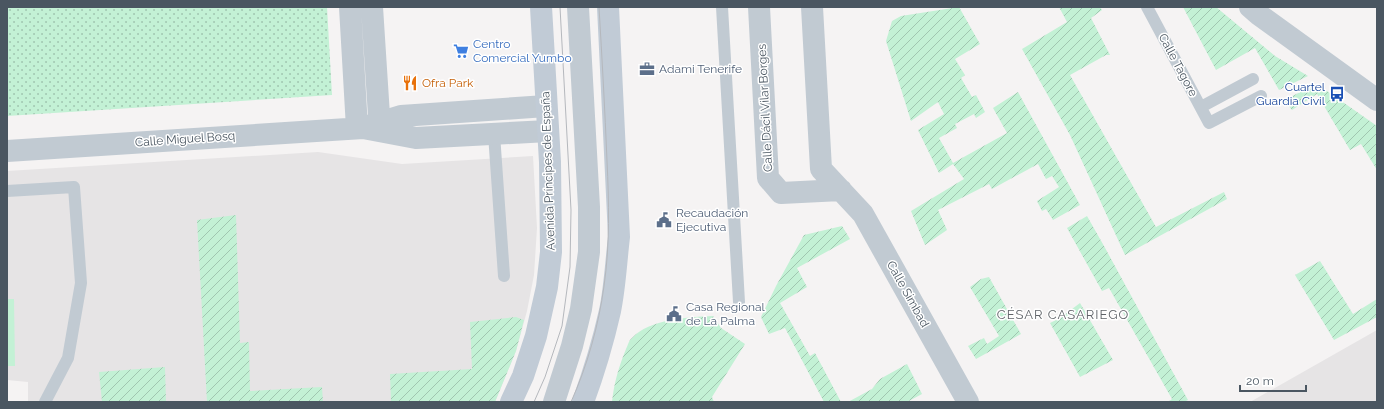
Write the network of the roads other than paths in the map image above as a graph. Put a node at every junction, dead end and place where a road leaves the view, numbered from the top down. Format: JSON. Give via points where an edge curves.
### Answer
{"nodes":[{"id":1,"x":350,"y":7,"type":"edge"},
{"id":2,"x":372,"y":7,"type":"edge"},
{"id":3,"x":541,"y":7,"type":"edge"},
{"id":4,"x":578,"y":7,"type":"edge"},
{"id":5,"x":608,"y":7,"type":"edge"},
{"id":6,"x":722,"y":7,"type":"edge"},
{"id":7,"x":759,"y":7,"type":"edge"},
{"id":8,"x":812,"y":7,"type":"edge"},
{"id":9,"x":1147,"y":7,"type":"edge"},
{"id":10,"x":1250,"y":7,"type":"edge"},
{"id":11,"x":1253,"y":79,"type":"dead end"},
{"id":12,"x":1261,"y":96,"type":"dead end"},
{"id":13,"x":1377,"y":100,"type":"edge"},
{"id":14,"x":546,"y":106,"type":"junction"},
{"id":15,"x":1201,"y":107,"type":"junction"},
{"id":16,"x":370,"y":128,"type":"junction"},
{"id":17,"x":548,"y":131,"type":"junction"},
{"id":18,"x":494,"y":134,"type":"junction"},
{"id":19,"x":7,"y":151,"type":"edge"},
{"id":20,"x":841,"y":190,"type":"junction"},
{"id":21,"x":7,"y":191,"type":"edge"},
{"id":22,"x":504,"y":276,"type":"dead end"},
{"id":23,"x":739,"y":302,"type":"dead end"},
{"id":24,"x":45,"y":402,"type":"edge"},
{"id":25,"x":511,"y":402,"type":"edge"},
{"id":26,"x":554,"y":402,"type":"edge"},
{"id":27,"x":583,"y":402,"type":"edge"},
{"id":28,"x":968,"y":402,"type":"edge"}],
"edges":[{"from":1,"to":16,"type":"street"},
{"from":2,"to":16,"type":"street"},
{"from":3,"to":14,"type":"main road","name":"Avenida Príncipes de España"},
{"from":4,"to":26,"type":"street","via":[[589,207],[589,252],[581,309]]},
{"from":5,"to":27,"type":"main road","via":[[618,237],[616,272],[610,310],[595,370]]},
{"from":6,"to":23,"type":"lane"},
{"from":7,"to":20,"type":"street","name":"Calle Dácil Vilar Borges","via":[[768,178],[781,193]]},
{"from":8,"to":20,"type":"street","via":[[821,169]]},
{"from":9,"to":15,"type":"lane","name":"Calle Tagore"},
{"from":10,"to":13,"type":"street"},
{"from":11,"to":15,"type":"lane"},
{"from":12,"to":15,"type":"lane","name":"Calle Tagore","via":[[1209,123]]},
{"from":14,"to":16,"type":"street","name":"Calle Miguel Bosq","via":[[401,116]]},
{"from":14,"to":17,"type":"main road","name":"Avenida Príncipes de España"},
{"from":16,"to":18,"type":"street","name":"Calle Miguel Bosq","via":[[416,138]]},
{"from":16,"to":19,"type":"street","name":"Calle Miguel Bosq"},
{"from":17,"to":18,"type":"street","name":"Calle Miguel Bosq"},
{"from":17,"to":25,"type":"main road","name":"Avenida Príncipes de España","via":[[552,222],[547,287],[532,350]]},
{"from":18,"to":22,"type":"lane"},
{"from":20,"to":28,"type":"street","name":"Calle Simbad","via":[[863,214]]},
{"from":21,"to":24,"type":"lane","via":[[74,187],[81,283],[68,358]]}]}
